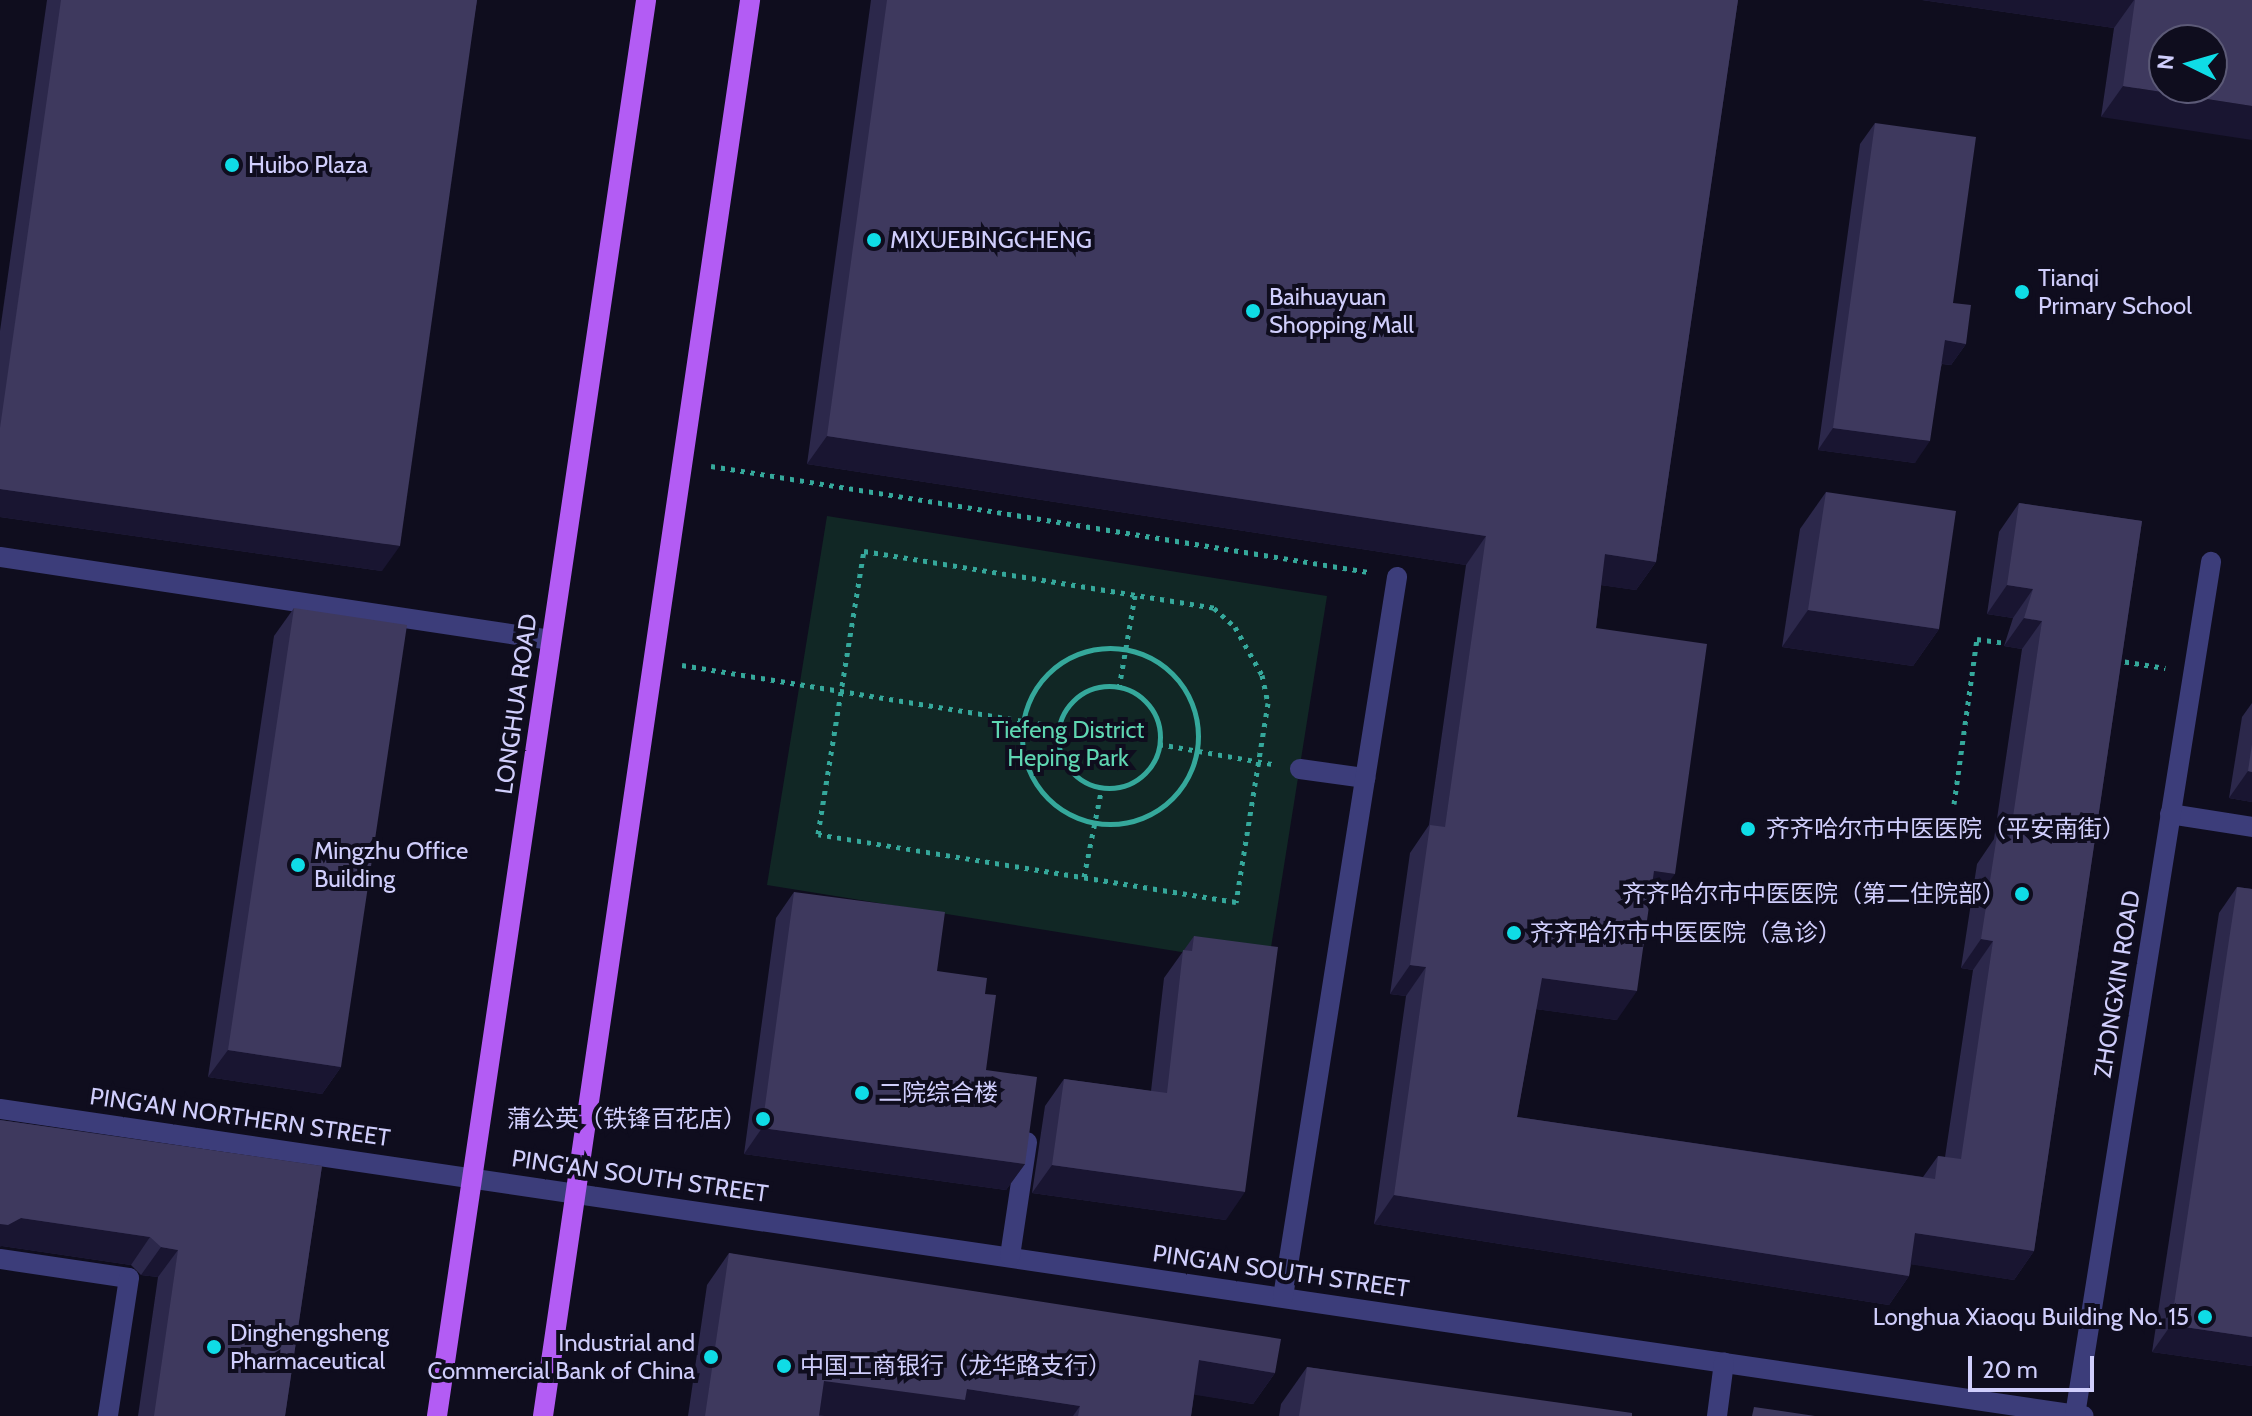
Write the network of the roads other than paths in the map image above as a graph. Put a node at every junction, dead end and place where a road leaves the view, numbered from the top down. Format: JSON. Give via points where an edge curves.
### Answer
{"nodes":[{"id":1,"x":646,"y":0,"type":"edge"},
{"id":2,"x":750,"y":0,"type":"edge"},
{"id":3,"x":0,"y":557,"type":"edge"},
{"id":4,"x":2211,"y":562,"type":"dead end"},
{"id":5,"x":1397,"y":577,"type":"road end"},
{"id":6,"x":551,"y":640,"type":"junction"},
{"id":7,"x":1300,"y":769,"type":"road end"},
{"id":8,"x":1365,"y":778,"type":"junction"},
{"id":9,"x":2170,"y":814,"type":"junction"},
{"id":10,"x":2252,"y":827,"type":"edge"},
{"id":11,"x":0,"y":1109,"type":"edge"},
{"id":12,"x":1030,"y":1120,"type":"edge"},
{"id":13,"x":472,"y":1177,"type":"junction"},
{"id":14,"x":576,"y":1192,"type":"junction"},
{"id":15,"x":1010,"y":1256,"type":"junction"},
{"id":16,"x":0,"y":1259,"type":"edge"},
{"id":17,"x":1283,"y":1297,"type":"junction"},
{"id":18,"x":1724,"y":1362,"type":"junction"},
{"id":19,"x":2079,"y":1415,"type":"edge"},
{"id":20,"x":108,"y":1416,"type":"edge"},
{"id":21,"x":437,"y":1416,"type":"edge"},
{"id":22,"x":543,"y":1416,"type":"edge"},
{"id":23,"x":1717,"y":1416,"type":"edge"}],
"edges":[{"from":1,"to":6,"type":"main road","name":"LONGHUA ROAD"},
{"from":2,"to":14,"type":"main road"},
{"from":3,"to":6,"type":"street"},
{"from":4,"to":9,"type":"street","name":"ZHONGXIN ROAD"},
{"from":5,"to":8,"type":"street"},
{"from":6,"to":13,"type":"main road","name":"LONGHUA ROAD"},
{"from":7,"to":8,"type":"street"},
{"from":8,"to":17,"type":"street"},
{"from":9,"to":10,"type":"street"},
{"from":9,"to":19,"type":"street","name":"ZHONGXIN ROAD"},
{"from":11,"to":13,"type":"street","name":"PING'AN NORTHERN STREET"},
{"from":12,"to":15,"type":"street"},
{"from":13,"to":14,"type":"street","name":"PING'AN SOUTH STREET"},
{"from":13,"to":21,"type":"main road","name":"LONGHUA ROAD"},
{"from":14,"to":15,"type":"street","name":"PING'AN SOUTH STREET"},
{"from":14,"to":22,"type":"main road"},
{"from":15,"to":17,"type":"street","name":"PING'AN SOUTH STREET"},
{"from":16,"to":20,"type":"street","via":[[129,1278]]},
{"from":17,"to":18,"type":"street","name":"PING'AN SOUTH STREET"},
{"from":18,"to":19,"type":"street","name":"PING'AN SOUTH STREET"},
{"from":18,"to":23,"type":"street"}]}
